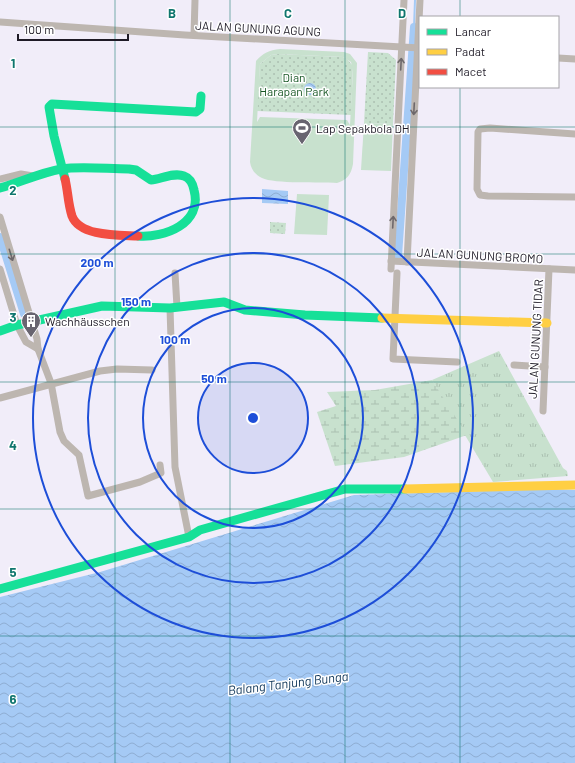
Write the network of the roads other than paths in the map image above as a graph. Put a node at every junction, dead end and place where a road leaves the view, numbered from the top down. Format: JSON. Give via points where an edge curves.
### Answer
{"nodes":[{"id":1,"x":196,"y":0,"type":"edge"},
{"id":2,"x":404,"y":0,"type":"edge"},
{"id":3,"x":420,"y":0,"type":"edge"},
{"id":4,"x":0,"y":22,"type":"edge"},
{"id":5,"x":194,"y":35,"type":"junction"},
{"id":6,"x":403,"y":47,"type":"junction"},
{"id":7,"x":417,"y":48,"type":"edge"},
{"id":8,"x":559,"y":58,"type":"edge"},
{"id":9,"x":575,"y":59,"type":"edge"},
{"id":10,"x":201,"y":96,"type":"dead end"},
{"id":11,"x":575,"y":134,"type":"edge"},
{"id":12,"x":62,"y":169,"type":"junction"},
{"id":13,"x":33,"y":176,"type":"junction"},
{"id":14,"x":0,"y":179,"type":"edge"},
{"id":15,"x":0,"y":188,"type":"edge"},
{"id":16,"x":575,"y":197,"type":"edge"},
{"id":17,"x":0,"y":217,"type":"edge"},
{"id":18,"x":391,"y":261,"type":"junction"},
{"id":19,"x":407,"y":262,"type":"junction"},
{"id":20,"x":0,"y":269,"type":"edge"},
{"id":21,"x":549,"y":269,"type":"junction"},
{"id":22,"x":575,"y":270,"type":"edge"},
{"id":23,"x":394,"y":271,"type":"junction"},
{"id":24,"x":175,"y":273,"type":"dead end"},
{"id":25,"x":173,"y":307,"type":"junction"},
{"id":26,"x":394,"y":317,"type":"junction"},
{"id":27,"x":31,"y":322,"type":"junction"},
{"id":28,"x":547,"y":323,"type":"junction"},
{"id":29,"x":17,"y":325,"type":"junction"},
{"id":30,"x":0,"y":331,"type":"edge"},
{"id":31,"x":38,"y":349,"type":"junction"},
{"id":32,"x":457,"y":362,"type":"dead end"},
{"id":33,"x":514,"y":365,"type":"dead end"},
{"id":34,"x":545,"y":367,"type":"junction"},
{"id":35,"x":152,"y":370,"type":"dead end"},
{"id":36,"x":51,"y":383,"type":"junction"},
{"id":37,"x":0,"y":398,"type":"edge"},
{"id":38,"x":542,"y":410,"type":"dead end"},
{"id":39,"x":160,"y":465,"type":"dead end"},
{"id":40,"x":574,"y":485,"type":"edge"},
{"id":41,"x":189,"y":537,"type":"junction"},
{"id":42,"x":0,"y":589,"type":"edge"}],
"edges":[{"from":1,"to":5,"type":"street"},
{"from":2,"to":6,"type":"street"},
{"from":3,"to":7,"type":"street"},
{"from":4,"to":5,"type":"street","name":"JALAN GUNUNG AGUNG"},
{"from":5,"to":6,"type":"street","name":"JALAN GUNUNG AGUNG"},
{"from":6,"to":7,"type":"street","name":"JALAN GUNUNG AGUNG"},
{"from":18,"to":6,"type":"street","one_way":true},
{"from":7,"to":19,"type":"street","one_way":true},
{"from":8,"to":9,"type":"street"},
{"from":10,"to":12,"type":"street","via":[[200,109],[196,112],[50,105],[52,134]]},
{"from":11,"to":16,"type":"street","via":[[482,128],[478,132],[477,189],[480,195]]},
{"from":12,"to":12,"type":"street","via":[[71,212],[76,223],[94,232],[159,235],[180,227],[193,214],[196,199],[192,183],[184,176],[151,180],[129,169]]},
{"from":12,"to":13,"type":"street"},
{"from":13,"to":14,"type":"street","via":[[21,174]]},
{"from":13,"to":15,"type":"street","via":[[23,182]]},
{"from":17,"to":27,"type":"street","one_way":true},
{"from":18,"to":19,"type":"street","name":"JALAN GUNUNG BROMO"},
{"from":18,"to":23,"type":"street"},
{"from":19,"to":21,"type":"street","name":"JALAN GUNUNG BROMO"},
{"from":19,"to":23,"type":"street"},
{"from":20,"to":29,"type":"street"},
{"from":21,"to":22,"type":"street","name":"JALAN GUNUNG BROMO"},
{"from":21,"to":28,"type":"street","name":"JALAN GUNUNG TIDAR"},
{"from":23,"to":26,"type":"street"},
{"from":24,"to":25,"type":"street"},
{"from":25,"to":26,"type":"street","via":[[224,302],[240,309],[260,312]]},
{"from":25,"to":27,"type":"street","via":[[102,306]]},
{"from":25,"to":41,"type":"street","via":[[175,467]]},
{"from":26,"to":28,"type":"street"},
{"from":26,"to":32,"type":"street","via":[[393,360]]},
{"from":27,"to":29,"type":"street"},
{"from":27,"to":31,"type":"street"},
{"from":28,"to":34,"type":"street","name":"JALAN GUNUNG TIDAR"},
{"from":29,"to":30,"type":"street"},
{"from":29,"to":31,"type":"street","via":[[26,342]]},
{"from":31,"to":36,"type":"street"},
{"from":33,"to":34,"type":"street"},
{"from":34,"to":38,"type":"street","name":"JALAN GUNUNG TIDAR"},
{"from":35,"to":36,"type":"street","via":[[100,371]]},
{"from":36,"to":37,"type":"street"},
{"from":36,"to":39,"type":"street","via":[[60,432],[64,441],[79,455],[88,496],[140,482],[161,473]]},
{"from":40,"to":41,"type":"street","via":[[345,489],[200,530]]},
{"from":41,"to":42,"type":"street"}]}
